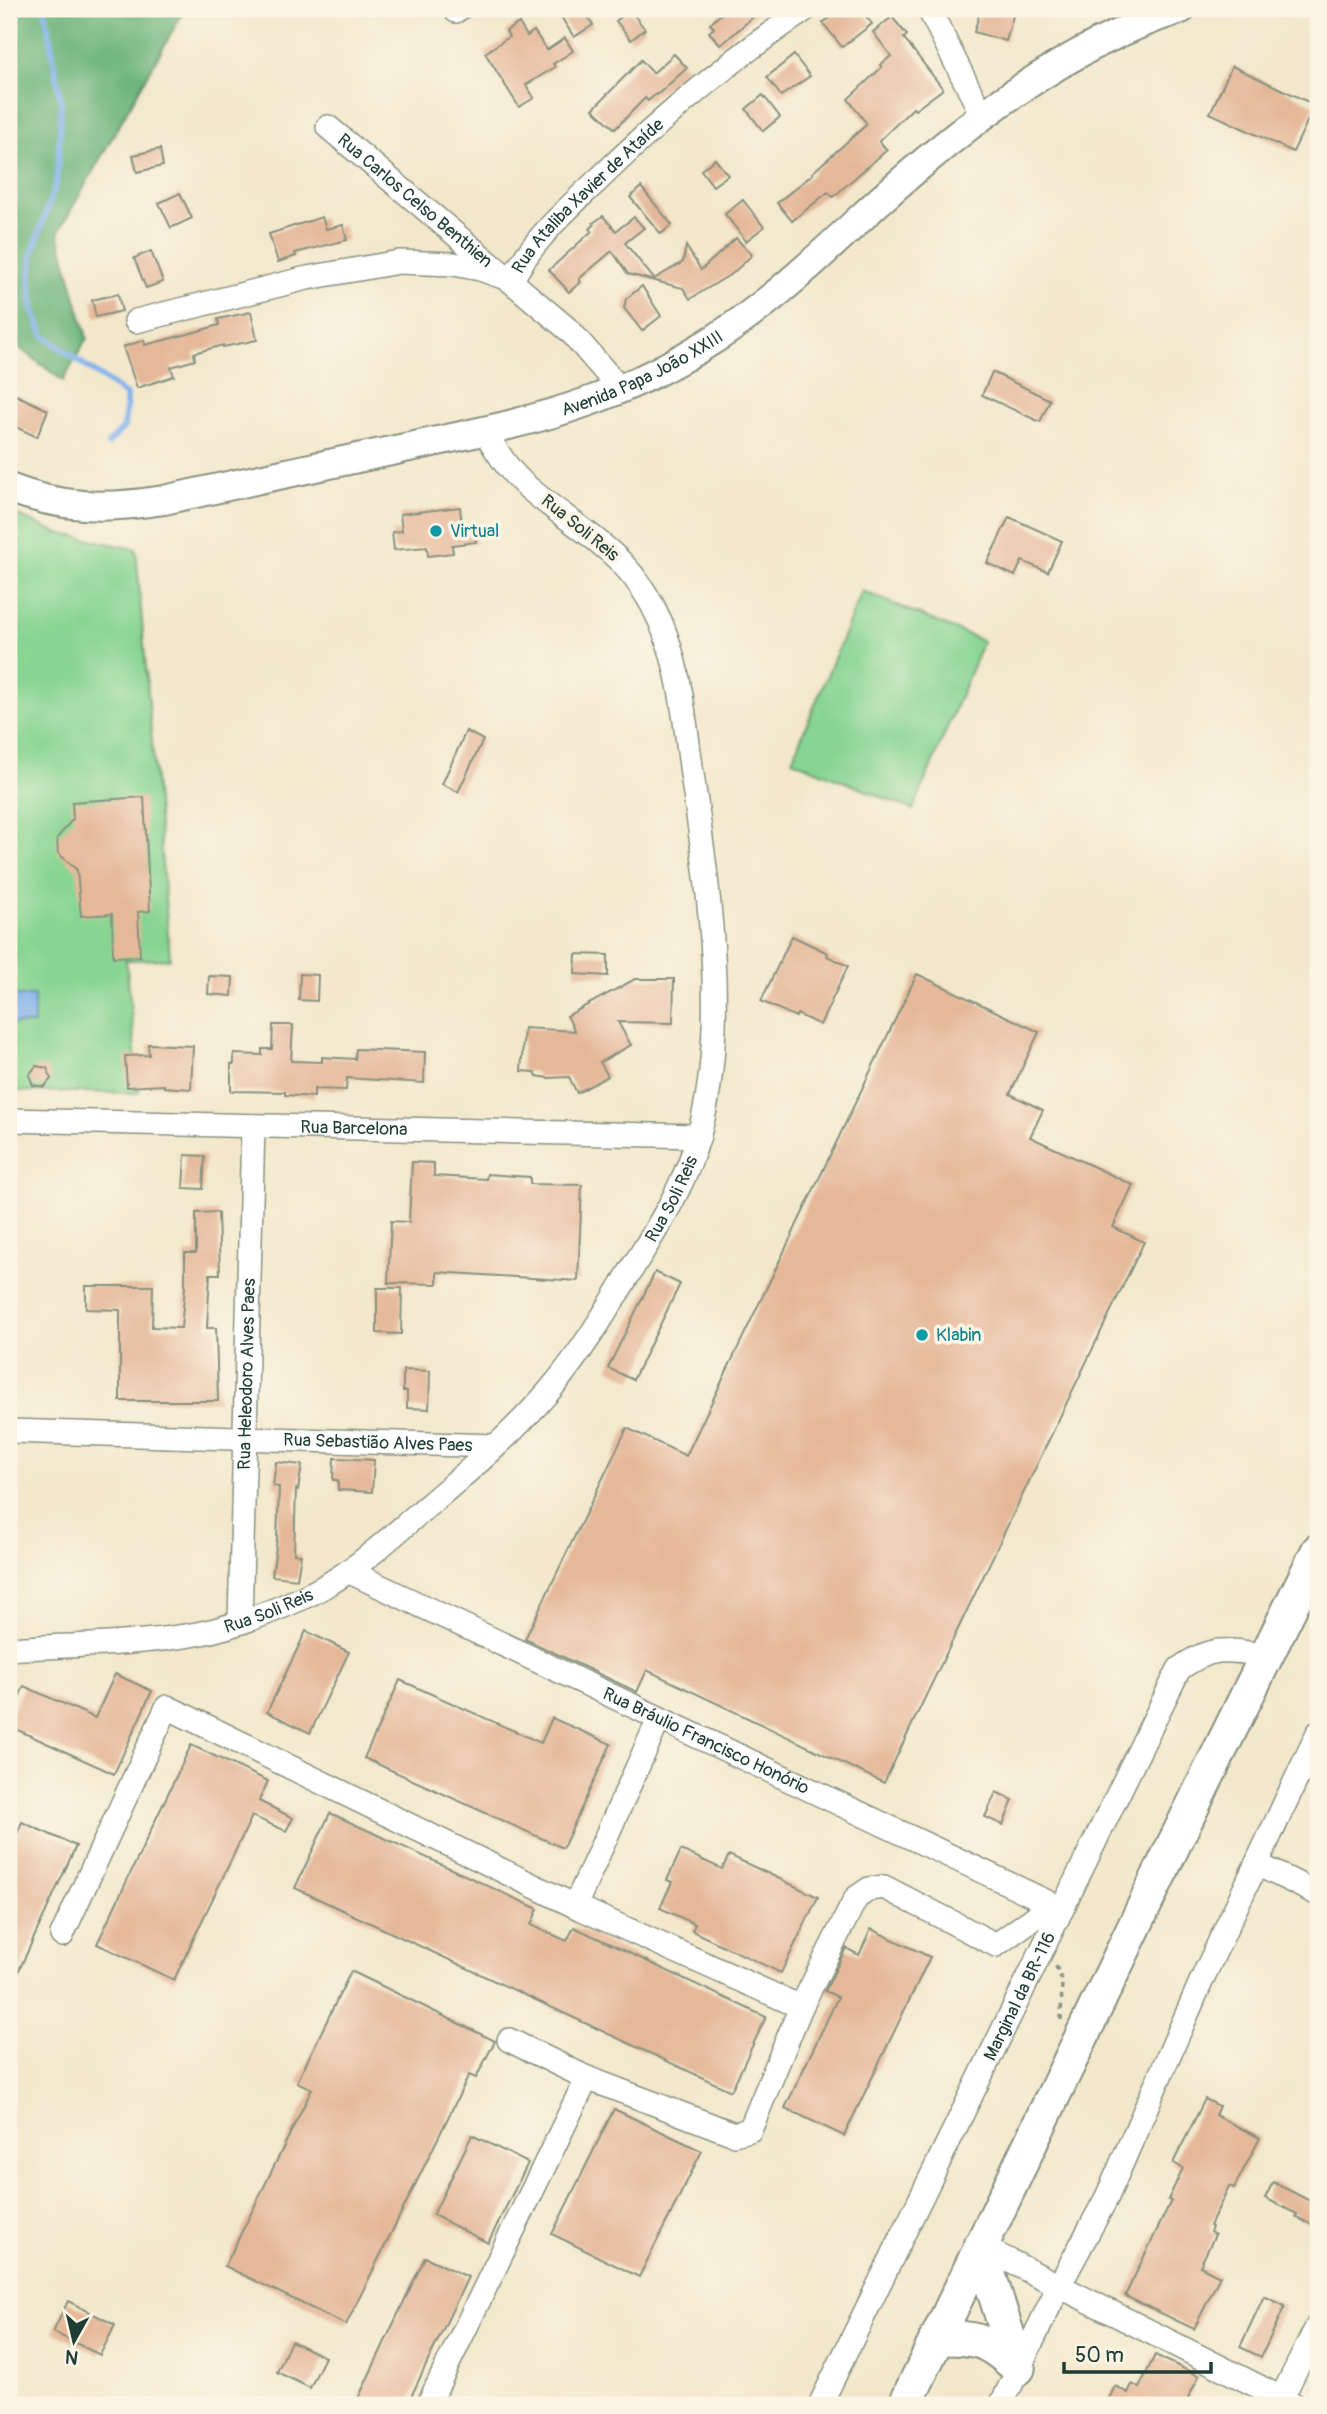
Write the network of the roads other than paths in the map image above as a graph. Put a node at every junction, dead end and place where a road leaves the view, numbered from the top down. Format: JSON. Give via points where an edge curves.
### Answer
{"nodes":[{"id":1,"x":806,"y":9,"type":"edge"},
{"id":2,"x":929,"y":9,"type":"edge"},
{"id":3,"x":1181,"y":9,"type":"edge"},
{"id":4,"x":1146,"y":14,"type":"edge"},
{"id":5,"x":982,"y":115,"type":"junction"},
{"id":6,"x":328,"y":127,"type":"dead end"},
{"id":7,"x":512,"y":280,"type":"junction"},
{"id":8,"x":136,"y":321,"type":"dead end"},
{"id":9,"x":621,"y":390,"type":"junction"},
{"id":10,"x":484,"y":430,"type":"junction"},
{"id":11,"x":9,"y":488,"type":"edge"},
{"id":12,"x":9,"y":1120,"type":"edge"},
{"id":13,"x":253,"y":1126,"type":"junction"},
{"id":14,"x":699,"y":1136,"type":"junction"},
{"id":15,"x":9,"y":1431,"type":"edge"},
{"id":16,"x":245,"y":1438,"type":"junction"},
{"id":17,"x":495,"y":1446,"type":"junction"},
{"id":18,"x":1318,"y":1551,"type":"edge"},
{"id":19,"x":351,"y":1572,"type":"junction"},
{"id":20,"x":240,"y":1622,"type":"junction"},
{"id":21,"x":9,"y":1649,"type":"edge"},
{"id":22,"x":1266,"y":1656,"type":"junction"},
{"id":23,"x":659,"y":1719,"type":"junction"},
{"id":24,"x":1318,"y":1733,"type":"edge"},
{"id":25,"x":1257,"y":1864,"type":"junction"},
{"id":26,"x":1318,"y":1894,"type":"edge"},
{"id":27,"x":575,"y":1906,"type":"junction"},
{"id":28,"x":1062,"y":1909,"type":"junction"},
{"id":29,"x":62,"y":1935,"type":"dead end"},
{"id":30,"x":801,"y":2007,"type":"junction"},
{"id":31,"x":509,"y":2040,"type":"dead end"},
{"id":32,"x":587,"y":2078,"type":"junction"},
{"id":33,"x":980,"y":2246,"type":"junction"},
{"id":34,"x":1059,"y":2286,"type":"junction"},
{"id":35,"x":1318,"y":2325,"type":"edge"},
{"id":36,"x":937,"y":2338,"type":"junction"},
{"id":37,"x":1018,"y":2368,"type":"junction"},
{"id":38,"x":1285,"y":2403,"type":"edge"},
{"id":39,"x":428,"y":2405,"type":"edge"},
{"id":40,"x":821,"y":2405,"type":"edge"},
{"id":41,"x":905,"y":2405,"type":"edge"},
{"id":42,"x":1001,"y":2405,"type":"edge"}],
"edges":[{"from":1,"to":7,"type":"street","name":"Rua Ataliba Xavier de Ataíde","via":[[737,58],[647,133],[540,237]]},
{"from":2,"to":5,"type":"street"},
{"from":3,"to":4,"type":"main road","name":"Avenida Papa João XXIII"},
{"from":4,"to":5,"type":"main road","name":"Avenida Papa João XXIII"},
{"from":5,"to":9,"type":"main road","name":"Avenida Papa João XXIII","via":[[771,298],[707,344]]},
{"from":6,"to":7,"type":"street","name":"Rua Carlos Celso Benthien"},
{"from":7,"to":8,"type":"street","name":"Rua Ataliba Xavier de Ataíde","via":[[454,264],[399,262],[307,278]]},
{"from":7,"to":9,"type":"street","name":"Rua Carlos Celso Benthien","via":[[570,331]]},
{"from":9,"to":10,"type":"main road","name":"Avenida Papa João XXIII"},
{"from":10,"to":11,"type":"main road","name":"Avenida Papa João XXIII","via":[[125,506],[75,506]]},
{"from":10,"to":14,"type":"street","name":"Rua Soli Reis","via":[[504,463],[524,484],[618,556],[659,619],[674,662],[703,849],[713,971],[709,1078]]},
{"from":12,"to":13,"type":"street","name":"Rua Barcelona"},
{"from":13,"to":14,"type":"street","name":"Rua Barcelona"},
{"from":13,"to":16,"type":"street","name":"Rua Heleodoro Alves Paes"},
{"from":14,"to":17,"type":"street","name":"Rua Soli Reis","via":[[670,1206],[615,1297],[553,1387]]},
{"from":15,"to":16,"type":"street","name":"Rua Sebastião Alves Paes"},
{"from":16,"to":17,"type":"street","name":"Rua Sebastião Alves Paes"},
{"from":16,"to":20,"type":"street","name":"Rua Heleodoro Alves Paes"},
{"from":17,"to":19,"type":"street","name":"Rua Soli Reis"},
{"from":18,"to":22,"type":"highway"},
{"from":19,"to":20,"type":"street","name":"Rua Soli Reis","via":[[300,1599]]},
{"from":19,"to":23,"type":"street","name":"Rua Bráulio Francisco Honório"},
{"from":20,"to":21,"type":"street","name":"Rua Soli Reis","via":[[168,1638]]},
{"from":22,"to":28,"type":"street","name":"Marginal da BR-116","via":[[1214,1651],[1179,1669]]},
{"from":22,"to":33,"type":"highway"},
{"from":23,"to":27,"type":"street"},
{"from":23,"to":28,"type":"street","name":"Rua Bráulio Francisco Honório"},
{"from":24,"to":25,"type":"street"},
{"from":25,"to":26,"type":"street"},
{"from":25,"to":34,"type":"street","via":[[1107,2197]]},
{"from":27,"to":29,"type":"street","via":[[167,1707]]},
{"from":27,"to":30,"type":"street"},
{"from":28,"to":30,"type":"street","via":[[1035,1917],[996,1945],[884,1887],[869,1889],[856,1898]]},
{"from":28,"to":40,"type":"street","name":"Marginal da BR-116"},
{"from":30,"to":32,"type":"street","via":[[750,2130],[742,2134]]},
{"from":31,"to":32,"type":"street"},
{"from":32,"to":39,"type":"street"},
{"from":33,"to":34,"type":"street"},
{"from":33,"to":36,"type":"highway"},
{"from":33,"to":37,"type":"highway"},
{"from":34,"to":37,"type":"street"},
{"from":34,"to":38,"type":"street"},
{"from":35,"to":38,"type":"street"},
{"from":36,"to":37,"type":"highway","via":[[982,2341]]},
{"from":36,"to":41,"type":"highway"},
{"from":37,"to":42,"type":"street"}]}
